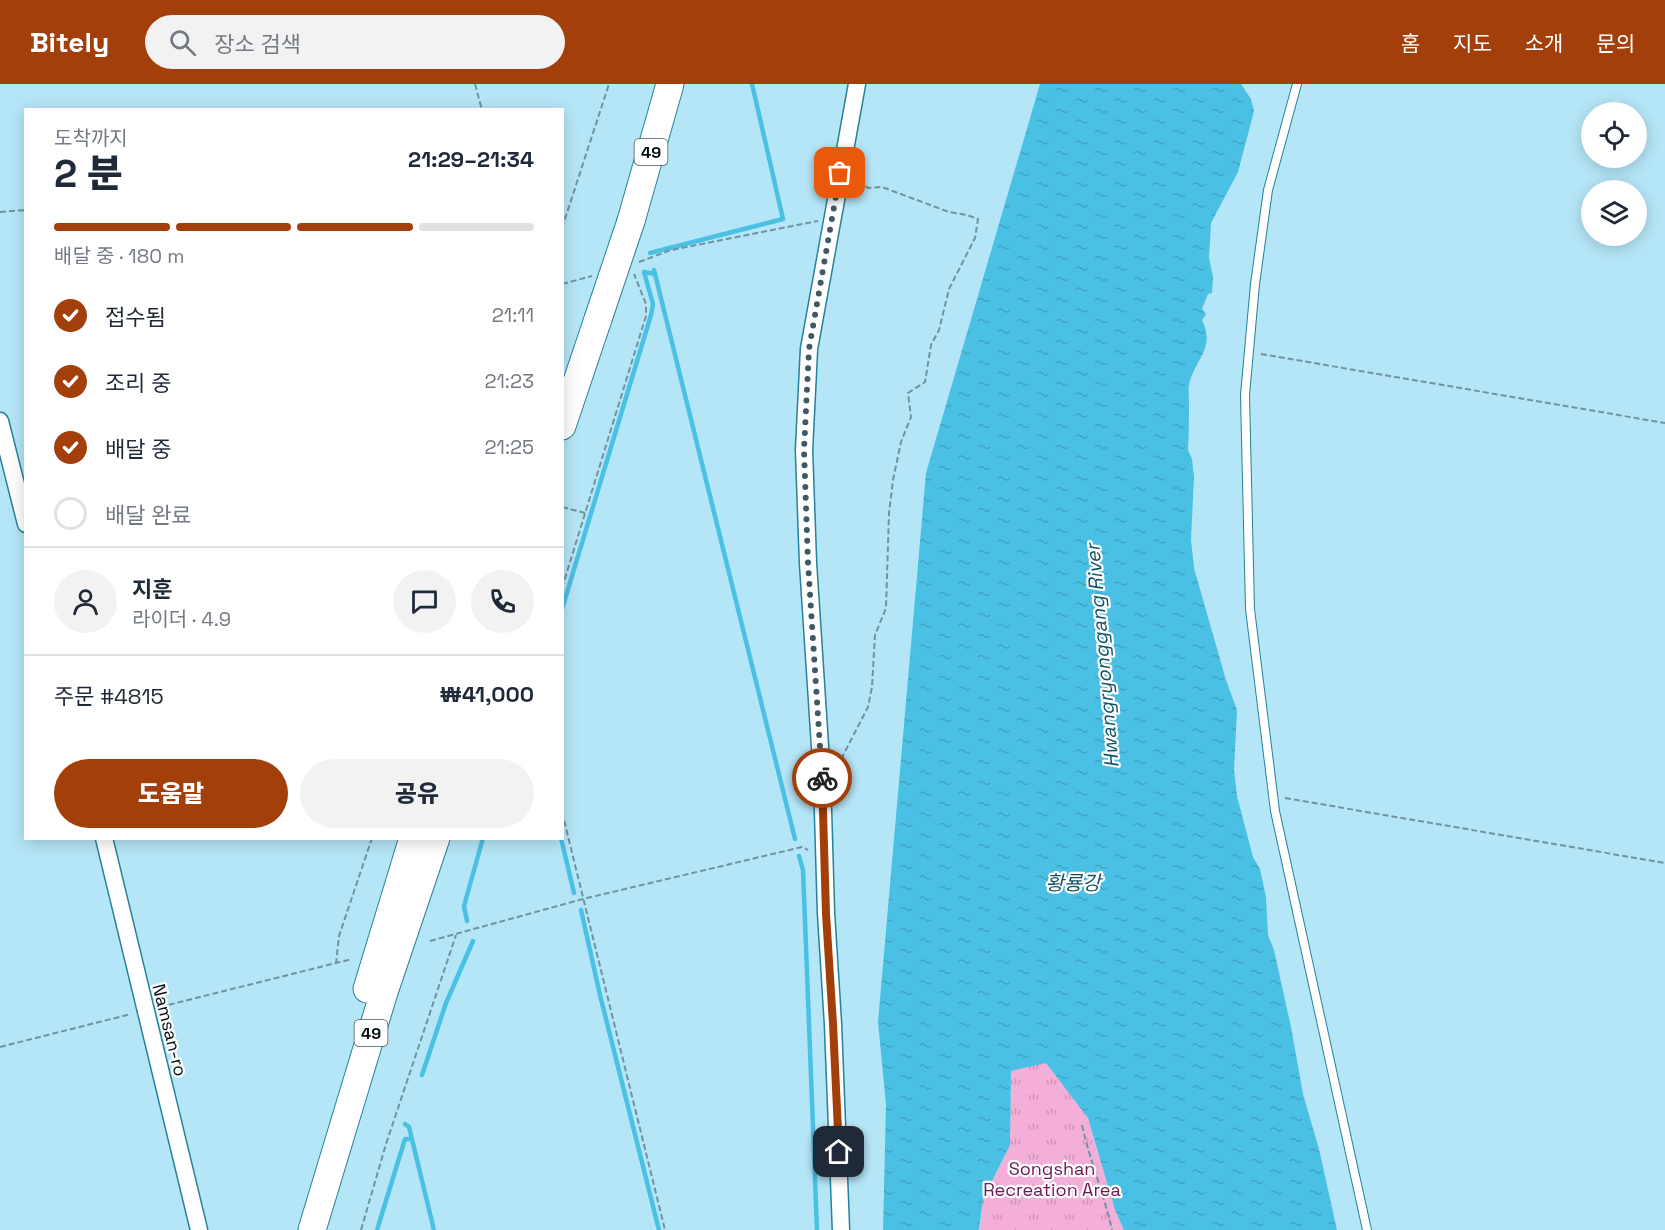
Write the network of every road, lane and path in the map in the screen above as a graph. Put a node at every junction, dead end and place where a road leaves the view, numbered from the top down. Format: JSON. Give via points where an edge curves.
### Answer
{"nodes":[{"id":1,"x":476,"y":84,"type":"edge"},
{"id":2,"x":609,"y":84,"type":"edge"},
{"id":3,"x":654,"y":84,"type":"edge"},
{"id":4,"x":670,"y":84,"type":"edge"},
{"id":5,"x":857,"y":84,"type":"edge"},
{"id":6,"x":1297,"y":84,"type":"edge"},
{"id":7,"x":482,"y":108,"type":"edge"},
{"id":8,"x":844,"y":150,"type":"junction"},
{"id":9,"x":24,"y":210,"type":"edge"},
{"id":10,"x":0,"y":212,"type":"edge"},
{"id":11,"x":831,"y":218,"type":"junction"},
{"id":12,"x":622,"y":219,"type":"junction"},
{"id":13,"x":564,"y":222,"type":"edge"},
{"id":14,"x":631,"y":265,"type":"dead end"},
{"id":15,"x":634,"y":273,"type":"dead end"},
{"id":16,"x":597,"y":274,"type":"dead end"},
{"id":17,"x":564,"y":283,"type":"edge"},
{"id":18,"x":590,"y":317,"type":"junction"},
{"id":19,"x":1249,"y":352,"type":"junction"},
{"id":20,"x":564,"y":367,"type":"edge"},
{"id":21,"x":564,"y":418,"type":"edge"},
{"id":22,"x":0,"y":422,"type":"edge"},
{"id":23,"x":1665,"y":423,"type":"edge"},
{"id":24,"x":564,"y":508,"type":"edge"},
{"id":25,"x":585,"y":513,"type":"junction"},
{"id":26,"x":24,"y":516,"type":"edge"},
{"id":27,"x":564,"y":581,"type":"edge"},
{"id":28,"x":822,"y":777,"type":"junction"},
{"id":29,"x":1273,"y":796,"type":"junction"},
{"id":30,"x":564,"y":820,"type":"edge"},
{"id":31,"x":104,"y":840,"type":"edge"},
{"id":32,"x":371,"y":840,"type":"edge"},
{"id":33,"x":412,"y":840,"type":"edge"},
{"id":34,"x":435,"y":840,"type":"edge"},
{"id":35,"x":813,"y":857,"type":"dead end"},
{"id":36,"x":1665,"y":862,"type":"edge"},
{"id":37,"x":583,"y":899,"type":"junction"},
{"id":38,"x":456,"y":934,"type":"junction"},
{"id":39,"x":430,"y":941,"type":"dead end"},
{"id":40,"x":352,"y":959,"type":"dead end"},
{"id":41,"x":336,"y":964,"type":"junction"},
{"id":42,"x":146,"y":1011,"type":"junction"},
{"id":43,"x":0,"y":1047,"type":"edge"},
{"id":44,"x":1082,"y":1125,"type":"dead end"},
{"id":45,"x":199,"y":1230,"type":"edge"},
{"id":46,"x":293,"y":1230,"type":"edge"},
{"id":47,"x":312,"y":1230,"type":"edge"},
{"id":48,"x":361,"y":1230,"type":"edge"},
{"id":49,"x":665,"y":1230,"type":"edge"},
{"id":50,"x":841,"y":1230,"type":"edge"},
{"id":51,"x":1112,"y":1230,"type":"edge"},
{"id":52,"x":1367,"y":1230,"type":"edge"}],
"edges":[{"from":1,"to":7,"type":"path"},
{"from":2,"to":13,"type":"path"},
{"from":3,"to":12,"type":"highway","number":"49"},
{"from":4,"to":12,"type":"highway","number":"49"},
{"from":5,"to":8,"type":"street"},
{"from":6,"to":19,"type":"lane","via":[[1268,190]]},
{"from":8,"to":11,"type":"street"},
{"from":8,"to":28,"type":"path","via":[[854,155],[862,183],[868,188],[882,187],[978,219],[975,238],[949,289],[939,330],[931,345],[925,382],[909,393],[910,417],[901,442],[889,513],[886,608],[875,636],[868,707],[832,776]]},
{"from":9,"to":10,"type":"path"},
{"from":11,"to":14,"type":"path","via":[[671,250]]},
{"from":11,"to":28,"type":"street","via":[[809,349],[804,450]]},
{"from":12,"to":18,"type":"highway","number":"49","bridge":true},
{"from":15,"to":25,"type":"path","via":[[646,304],[646,316]]},
{"from":16,"to":17,"type":"path"},
{"from":18,"to":20,"type":"highway","number":"49"},
{"from":18,"to":21,"type":"highway","number":"49"},
{"from":19,"to":23,"type":"path"},
{"from":19,"to":29,"type":"lane","via":[[1245,395],[1251,609]]},
{"from":22,"to":26,"type":"street"},
{"from":24,"to":25,"type":"path"},
{"from":25,"to":27,"type":"path"},
{"from":28,"to":50,"type":"street"},
{"from":29,"to":36,"type":"path"},
{"from":29,"to":52,"type":"lane"},
{"from":30,"to":37,"type":"path"},
{"from":31,"to":42,"type":"street","name":"Namsan-ro"},
{"from":32,"to":41,"type":"path","via":[[339,936]]},
{"from":33,"to":46,"type":"highway","number":"49"},
{"from":34,"to":47,"type":"highway","number":"49","via":[[384,992]]},
{"from":35,"to":37,"type":"path","via":[[802,847]]},
{"from":37,"to":38,"type":"path"},
{"from":37,"to":49,"type":"path"},
{"from":38,"to":39,"type":"path"},
{"from":38,"to":48,"type":"path"},
{"from":40,"to":41,"type":"path"},
{"from":41,"to":42,"type":"path"},
{"from":42,"to":43,"type":"path"},
{"from":42,"to":45,"type":"street","name":"Namsan-ro"},
{"from":44,"to":51,"type":"path"}]}
